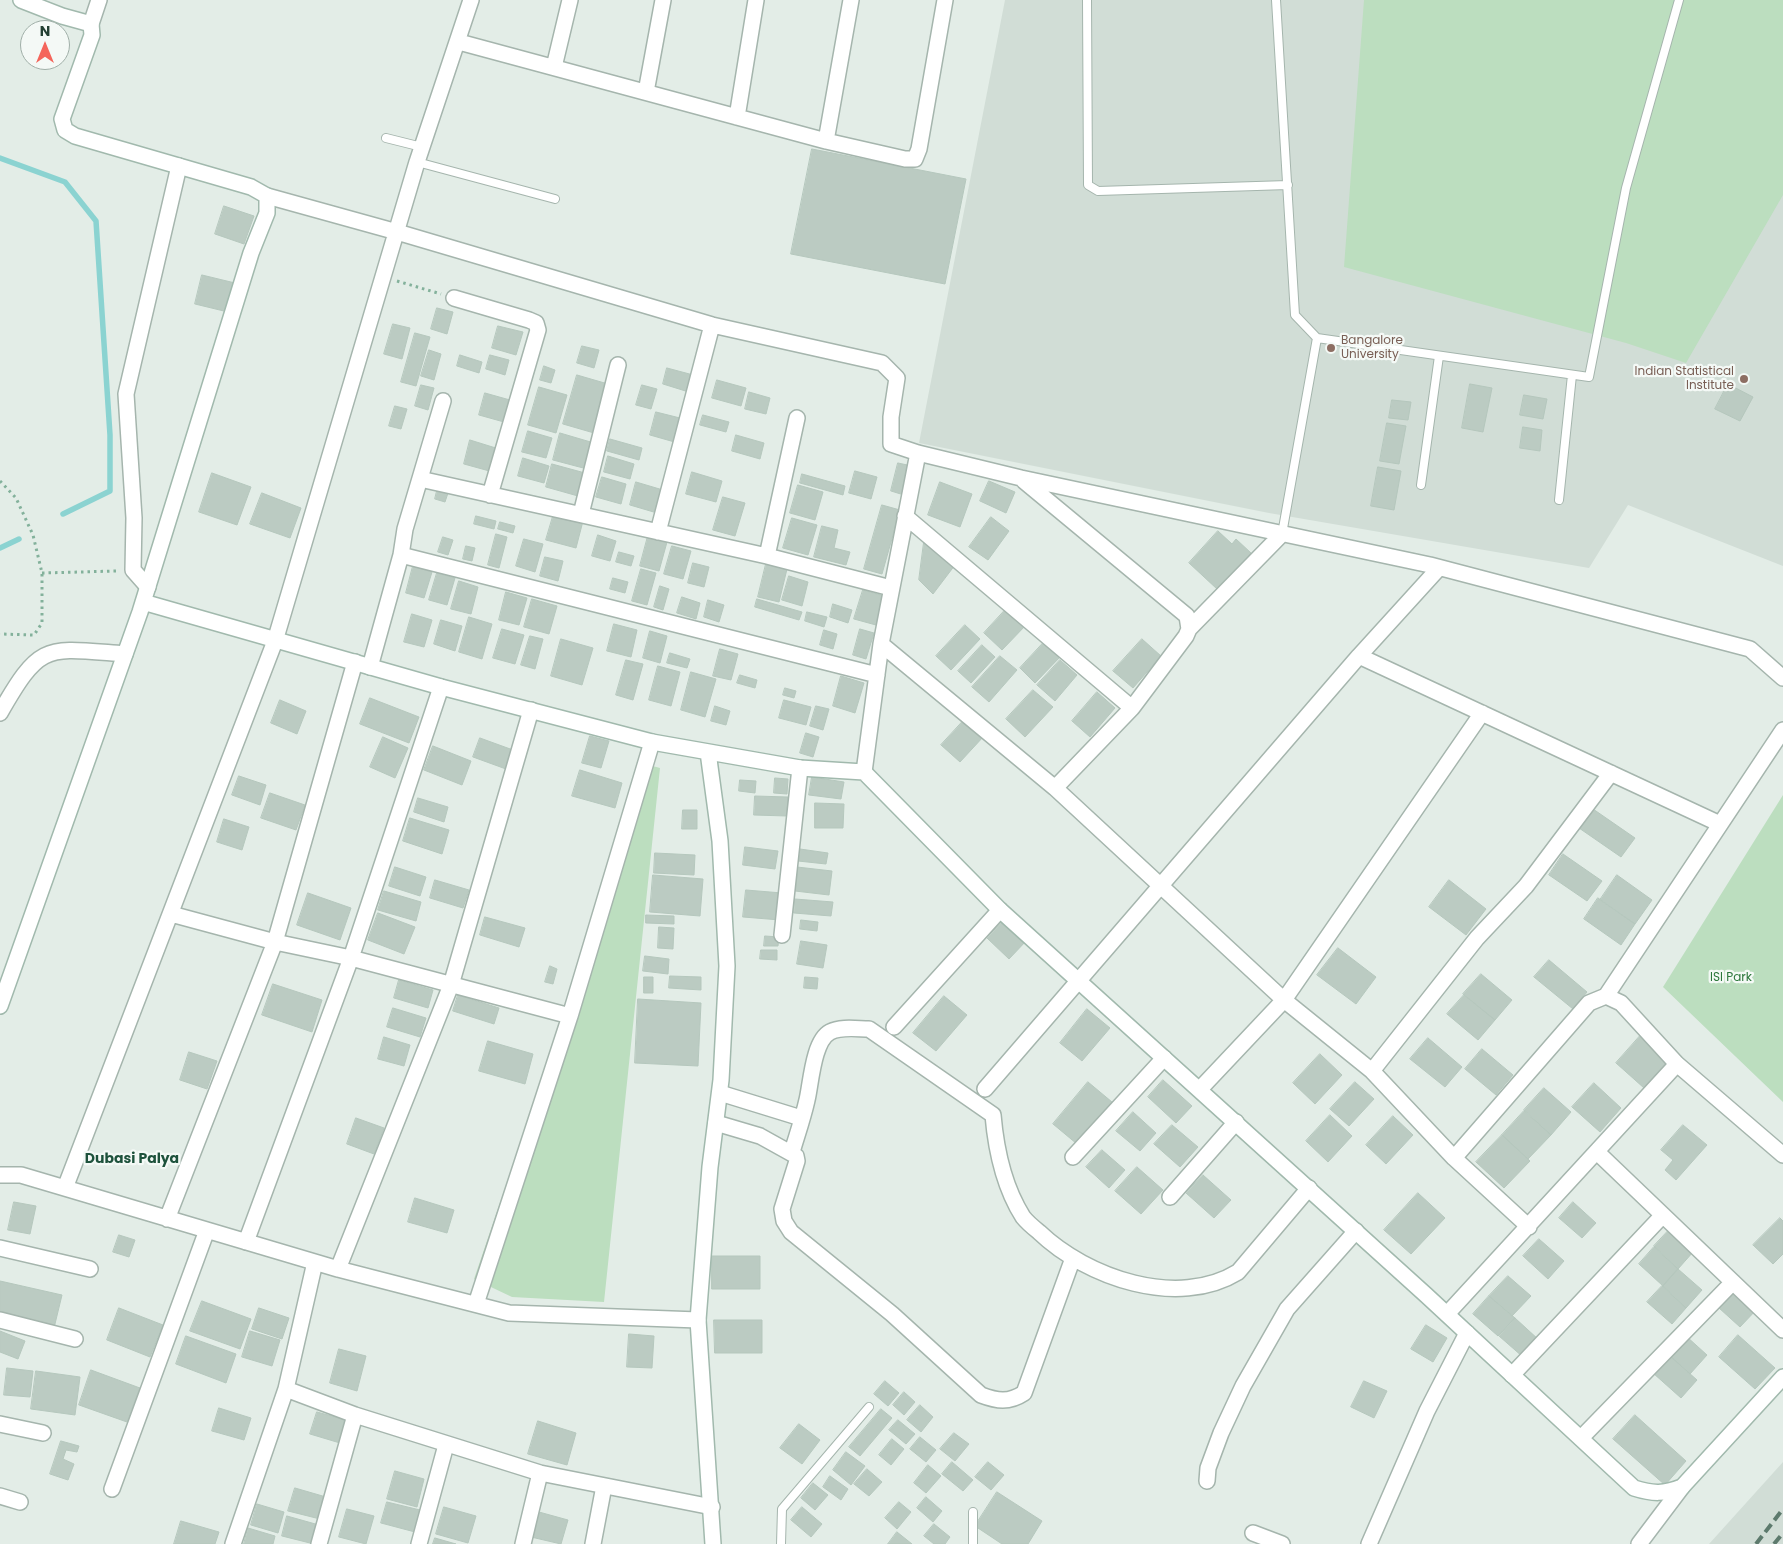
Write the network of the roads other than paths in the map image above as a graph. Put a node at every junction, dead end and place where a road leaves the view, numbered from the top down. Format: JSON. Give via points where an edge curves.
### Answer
{"nodes":[{"id":1,"x":21,"y":0,"type":"edge"},
{"id":2,"x":99,"y":0,"type":"edge"},
{"id":3,"x":471,"y":0,"type":"edge"},
{"id":4,"x":570,"y":0,"type":"edge"},
{"id":5,"x":663,"y":0,"type":"edge"},
{"id":6,"x":756,"y":0,"type":"edge"},
{"id":7,"x":851,"y":0,"type":"edge"},
{"id":8,"x":945,"y":0,"type":"edge"},
{"id":9,"x":1087,"y":0,"type":"edge"},
{"id":10,"x":1276,"y":0,"type":"edge"},
{"id":11,"x":1679,"y":0,"type":"edge"},
{"id":12,"x":91,"y":24,"type":"junction"},
{"id":13,"x":459,"y":42,"type":"junction"},
{"id":14,"x":554,"y":67,"type":"junction"},
{"id":15,"x":646,"y":92,"type":"junction"},
{"id":16,"x":737,"y":117,"type":"junction"},
{"id":17,"x":386,"y":138,"type":"dead end"},
{"id":18,"x":826,"y":141,"type":"junction"},
{"id":19,"x":422,"y":147,"type":"junction"},
{"id":20,"x":418,"y":162,"type":"junction"},
{"id":21,"x":179,"y":166,"type":"junction"},
{"id":22,"x":1288,"y":184,"type":"junction"},
{"id":23,"x":267,"y":196,"type":"junction"},
{"id":24,"x":555,"y":199,"type":"dead end"},
{"id":25,"x":397,"y":232,"type":"junction"},
{"id":26,"x":454,"y":298,"type":"road end"},
{"id":27,"x":712,"y":325,"type":"junction"},
{"id":28,"x":1317,"y":338,"type":"junction"},
{"id":29,"x":1439,"y":356,"type":"junction"},
{"id":30,"x":618,"y":365,"type":"dead end"},
{"id":31,"x":1572,"y":376,"type":"junction"},
{"id":32,"x":443,"y":401,"type":"dead end"},
{"id":33,"x":797,"y":418,"type":"dead end"},
{"id":34,"x":918,"y":453,"type":"junction"},
{"id":35,"x":1021,"y":478,"type":"junction"},
{"id":36,"x":420,"y":479,"type":"junction"},
{"id":37,"x":1421,"y":485,"type":"dead end"},
{"id":38,"x":490,"y":496,"type":"junction"},
{"id":39,"x":1559,"y":500,"type":"dead end"},
{"id":40,"x":581,"y":514,"type":"junction"},
{"id":41,"x":905,"y":516,"type":"junction"},
{"id":42,"x":658,"y":532,"type":"junction"},
{"id":43,"x":1282,"y":534,"type":"junction"},
{"id":44,"x":401,"y":555,"type":"junction"},
{"id":45,"x":767,"y":556,"type":"junction"},
{"id":46,"x":1439,"y":568,"type":"junction"},
{"id":47,"x":148,"y":587,"type":"junction"},
{"id":48,"x":890,"y":588,"type":"junction"},
{"id":49,"x":143,"y":602,"type":"junction"},
{"id":50,"x":1189,"y":629,"type":"junction"},
{"id":51,"x":275,"y":641,"type":"junction"},
{"id":52,"x":881,"y":644,"type":"junction"},
{"id":53,"x":125,"y":654,"type":"junction"},
{"id":54,"x":1359,"y":656,"type":"junction"},
{"id":55,"x":362,"y":664,"type":"junction"},
{"id":56,"x":877,"y":675,"type":"junction"},
{"id":57,"x":1783,"y":678,"type":"edge"},
{"id":58,"x":441,"y":687,"type":"junction"},
{"id":59,"x":1132,"y":708,"type":"junction"},
{"id":60,"x":531,"y":710,"type":"junction"},
{"id":61,"x":0,"y":713,"type":"edge"},
{"id":62,"x":1482,"y":713,"type":"junction"},
{"id":63,"x":1783,"y":730,"type":"edge"},
{"id":64,"x":652,"y":742,"type":"junction"},
{"id":65,"x":708,"y":752,"type":"junction"},
{"id":66,"x":800,"y":768,"type":"junction"},
{"id":67,"x":864,"y":772,"type":"junction"},
{"id":68,"x":1611,"y":773,"type":"junction"},
{"id":69,"x":1055,"y":788,"type":"junction"},
{"id":70,"x":1720,"y":824,"type":"junction"},
{"id":71,"x":1161,"y":886,"type":"junction"},
{"id":72,"x":1000,"y":910,"type":"junction"},
{"id":73,"x":170,"y":914,"type":"junction"},
{"id":74,"x":782,"y":935,"type":"dead end"},
{"id":75,"x":275,"y":942,"type":"junction"},
{"id":76,"x":351,"y":958,"type":"junction"},
{"id":77,"x":1078,"y":980,"type":"junction"},
{"id":78,"x":450,"y":985,"type":"junction"},
{"id":79,"x":1606,"y":996,"type":"junction"},
{"id":80,"x":1284,"y":1000,"type":"junction"},
{"id":81,"x":0,"y":1006,"type":"edge"},
{"id":82,"x":570,"y":1016,"type":"junction"},
{"id":83,"x":894,"y":1027,"type":"dead end"},
{"id":84,"x":1164,"y":1058,"type":"junction"},
{"id":85,"x":1677,"y":1064,"type":"junction"},
{"id":86,"x":1372,"y":1071,"type":"junction"},
{"id":87,"x":985,"y":1089,"type":"dead end"},
{"id":88,"x":1200,"y":1089,"type":"junction"},
{"id":89,"x":720,"y":1093,"type":"junction"},
{"id":90,"x":801,"y":1118,"type":"junction"},
{"id":91,"x":716,"y":1122,"type":"junction"},
{"id":92,"x":1236,"y":1122,"type":"junction"},
{"id":93,"x":792,"y":1152,"type":"junction"},
{"id":94,"x":1597,"y":1152,"type":"junction"},
{"id":95,"x":1783,"y":1154,"type":"edge"},
{"id":96,"x":1073,"y":1157,"type":"dead end"},
{"id":97,"x":1454,"y":1158,"type":"junction"},
{"id":98,"x":0,"y":1175,"type":"edge"},
{"id":99,"x":65,"y":1188,"type":"junction"},
{"id":100,"x":1309,"y":1188,"type":"junction"},
{"id":101,"x":1170,"y":1197,"type":"dead end"},
{"id":102,"x":1663,"y":1215,"type":"junction"},
{"id":103,"x":167,"y":1219,"type":"junction"},
{"id":104,"x":1529,"y":1227,"type":"junction"},
{"id":105,"x":207,"y":1230,"type":"junction"},
{"id":106,"x":1356,"y":1231,"type":"junction"},
{"id":107,"x":246,"y":1242,"type":"junction"},
{"id":108,"x":0,"y":1248,"type":"edge"},
{"id":109,"x":1073,"y":1258,"type":"junction"},
{"id":110,"x":315,"y":1262,"type":"junction"},
{"id":111,"x":90,"y":1269,"type":"dead end"},
{"id":112,"x":338,"y":1269,"type":"junction"},
{"id":113,"x":1734,"y":1282,"type":"junction"},
{"id":114,"x":476,"y":1304,"type":"junction"},
{"id":115,"x":1447,"y":1314,"type":"junction"},
{"id":116,"x":0,"y":1320,"type":"edge"},
{"id":117,"x":698,"y":1320,"type":"junction"},
{"id":118,"x":1783,"y":1330,"type":"edge"},
{"id":119,"x":1467,"y":1333,"type":"junction"},
{"id":120,"x":75,"y":1339,"type":"dead end"},
{"id":121,"x":1512,"y":1375,"type":"junction"},
{"id":122,"x":1783,"y":1377,"type":"edge"},
{"id":123,"x":286,"y":1389,"type":"junction"},
{"id":124,"x":869,"y":1407,"type":"dead end"},
{"id":125,"x":355,"y":1415,"type":"junction"},
{"id":126,"x":0,"y":1424,"type":"edge"},
{"id":127,"x":43,"y":1432,"type":"dead end"},
{"id":128,"x":1581,"y":1438,"type":"junction"},
{"id":129,"x":446,"y":1445,"type":"junction"},
{"id":130,"x":540,"y":1473,"type":"junction"},
{"id":131,"x":1207,"y":1481,"type":"dead end"},
{"id":132,"x":604,"y":1486,"type":"junction"},
{"id":133,"x":1682,"y":1488,"type":"junction"},
{"id":134,"x":112,"y":1489,"type":"dead end"},
{"id":135,"x":0,"y":1496,"type":"edge"},
{"id":136,"x":20,"y":1502,"type":"dead end"},
{"id":137,"x":712,"y":1507,"type":"junction"},
{"id":138,"x":973,"y":1512,"type":"dead end"},
{"id":139,"x":1253,"y":1533,"type":"dead end"},
{"id":140,"x":233,"y":1544,"type":"edge"},
{"id":141,"x":319,"y":1544,"type":"edge"},
{"id":142,"x":418,"y":1544,"type":"edge"},
{"id":143,"x":523,"y":1544,"type":"edge"},
{"id":144,"x":593,"y":1544,"type":"edge"},
{"id":145,"x":714,"y":1544,"type":"edge"},
{"id":146,"x":781,"y":1544,"type":"edge"},
{"id":147,"x":973,"y":1544,"type":"edge"},
{"id":148,"x":1282,"y":1544,"type":"edge"},
{"id":149,"x":1369,"y":1544,"type":"edge"},
{"id":150,"x":1638,"y":1544,"type":"edge"}],
"edges":[{"from":1,"to":12,"type":"street"},
{"from":2,"to":12,"type":"street"},
{"from":3,"to":13,"type":"street"},
{"from":4,"to":14,"type":"street"},
{"from":5,"to":15,"type":"street"},
{"from":6,"to":16,"type":"street"},
{"from":7,"to":18,"type":"street"},
{"from":8,"to":18,"type":"street","via":[[915,159],[905,160]]},
{"from":9,"to":22,"type":"lane","via":[[1088,184],[1098,191]]},
{"from":10,"to":22,"type":"lane"},
{"from":11,"to":31,"type":"lane","via":[[1626,188],[1589,377]]},
{"from":12,"to":21,"type":"street","via":[[92,35],[62,119],[65,130],[75,136]]},
{"from":13,"to":14,"type":"street"},
{"from":13,"to":19,"type":"street"},
{"from":14,"to":15,"type":"street"},
{"from":15,"to":16,"type":"street"},
{"from":16,"to":18,"type":"street"},
{"from":17,"to":19,"type":"lane"},
{"from":19,"to":20,"type":"street"},
{"from":20,"to":24,"type":"lane"},
{"from":20,"to":25,"type":"street"},
{"from":21,"to":23,"type":"street","via":[[251,187]]},
{"from":21,"to":47,"type":"street","via":[[126,394],[134,518],[133,570]]},
{"from":22,"to":28,"type":"lane","via":[[1295,315]]},
{"from":23,"to":25,"type":"street"},
{"from":23,"to":47,"type":"street","via":[[267,213],[251,253]]},
{"from":25,"to":27,"type":"street"},
{"from":25,"to":51,"type":"street"},
{"from":26,"to":38,"type":"street","via":[[529,320],[536,323],[538,330]]},
{"from":27,"to":34,"type":"street","via":[[882,363],[898,378],[890,416],[890,444]]},
{"from":27,"to":42,"type":"street"},
{"from":28,"to":29,"type":"lane"},
{"from":28,"to":43,"type":"lane"},
{"from":29,"to":31,"type":"lane"},
{"from":29,"to":37,"type":"lane"},
{"from":30,"to":40,"type":"street"},
{"from":31,"to":39,"type":"lane"},
{"from":32,"to":36,"type":"street"},
{"from":33,"to":45,"type":"street"},
{"from":34,"to":35,"type":"street"},
{"from":34,"to":41,"type":"street"},
{"from":35,"to":43,"type":"street"},
{"from":35,"to":50,"type":"street","via":[[1187,616]]},
{"from":36,"to":38,"type":"street"},
{"from":36,"to":44,"type":"street"},
{"from":38,"to":40,"type":"street"},
{"from":40,"to":42,"type":"street"},
{"from":41,"to":48,"type":"street"},
{"from":41,"to":59,"type":"street"},
{"from":42,"to":45,"type":"street"},
{"from":43,"to":46,"type":"street"},
{"from":43,"to":50,"type":"street"},
{"from":44,"to":55,"type":"street"},
{"from":44,"to":56,"type":"street"},
{"from":45,"to":48,"type":"street"},
{"from":46,"to":54,"type":"street"},
{"from":46,"to":57,"type":"street","via":[[1750,648]]},
{"from":47,"to":49,"type":"street"},
{"from":48,"to":52,"type":"street"},
{"from":49,"to":51,"type":"street"},
{"from":49,"to":53,"type":"street"},
{"from":50,"to":59,"type":"street"},
{"from":51,"to":55,"type":"street"},
{"from":51,"to":73,"type":"street"},
{"from":52,"to":56,"type":"street"},
{"from":52,"to":69,"type":"street"},
{"from":53,"to":61,"type":"street","via":[[66,649],[49,652],[26,672]]},
{"from":53,"to":81,"type":"street"},
{"from":54,"to":62,"type":"street"},
{"from":54,"to":71,"type":"street"},
{"from":55,"to":58,"type":"street"},
{"from":55,"to":75,"type":"street"},
{"from":56,"to":67,"type":"street"},
{"from":58,"to":60,"type":"street"},
{"from":58,"to":76,"type":"street"},
{"from":59,"to":69,"type":"street"},
{"from":60,"to":64,"type":"street"},
{"from":60,"to":78,"type":"street"},
{"from":62,"to":68,"type":"street"},
{"from":62,"to":80,"type":"street"},
{"from":63,"to":70,"type":"street"},
{"from":64,"to":65,"type":"street"},
{"from":64,"to":82,"type":"street"},
{"from":65,"to":66,"type":"street"},
{"from":65,"to":89,"type":"street","via":[[720,842],[727,966]]},
{"from":66,"to":67,"type":"street"},
{"from":66,"to":74,"type":"street"},
{"from":67,"to":72,"type":"street"},
{"from":68,"to":70,"type":"street"},
{"from":68,"to":86,"type":"street","via":[[1526,886],[1477,938]]},
{"from":69,"to":71,"type":"street"},
{"from":70,"to":79,"type":"street"},
{"from":71,"to":77,"type":"street"},
{"from":71,"to":80,"type":"street"},
{"from":72,"to":77,"type":"street"},
{"from":72,"to":83,"type":"street"},
{"from":73,"to":75,"type":"street"},
{"from":73,"to":99,"type":"street"},
{"from":75,"to":76,"type":"street"},
{"from":75,"to":103,"type":"street"},
{"from":76,"to":78,"type":"street"},
{"from":76,"to":107,"type":"street"},
{"from":77,"to":84,"type":"street"},
{"from":77,"to":87,"type":"street"},
{"from":78,"to":82,"type":"street"},
{"from":78,"to":112,"type":"street"},
{"from":79,"to":85,"type":"street","via":[[1621,1002]]},
{"from":79,"to":97,"type":"street","via":[[1588,1002]]},
{"from":80,"to":86,"type":"street"},
{"from":80,"to":88,"type":"street"},
{"from":82,"to":114,"type":"street"},
{"from":84,"to":88,"type":"street"},
{"from":84,"to":96,"type":"street"},
{"from":85,"to":94,"type":"street"},
{"from":85,"to":95,"type":"street"},
{"from":86,"to":97,"type":"street"},
{"from":88,"to":92,"type":"street"},
{"from":89,"to":90,"type":"street"},
{"from":89,"to":91,"type":"street"},
{"from":90,"to":93,"type":"street"},
{"from":90,"to":109,"type":"street","via":[[814,1061],[824,1039],[830,1032],[869,1029],[993,1115],[1004,1176],[1023,1217],[1055,1247]]},
{"from":91,"to":93,"type":"street","via":[[760,1136]]},
{"from":91,"to":117,"type":"street"},
{"from":92,"to":100,"type":"street"},
{"from":92,"to":101,"type":"street"},
{"from":93,"to":109,"type":"street","via":[[797,1161],[782,1209],[784,1221],[791,1232],[892,1314],[981,1395],[1000,1402],[1024,1393]]},
{"from":94,"to":102,"type":"street"},
{"from":94,"to":104,"type":"street"},
{"from":97,"to":104,"type":"street"},
{"from":98,"to":99,"type":"street","via":[[21,1175]]},
{"from":99,"to":103,"type":"street"},
{"from":100,"to":106,"type":"street"},
{"from":100,"to":109,"type":"street","via":[[1238,1272],[1224,1281],[1180,1288],[1134,1284],[1102,1274]]},
{"from":102,"to":113,"type":"street"},
{"from":102,"to":121,"type":"street"},
{"from":103,"to":105,"type":"street"},
{"from":104,"to":115,"type":"street"},
{"from":105,"to":107,"type":"street"},
{"from":105,"to":134,"type":"street"},
{"from":106,"to":115,"type":"street"},
{"from":106,"to":131,"type":"street","via":[[1287,1309],[1243,1386],[1221,1433],[1208,1468]]},
{"from":107,"to":110,"type":"street"},
{"from":108,"to":111,"type":"street"},
{"from":110,"to":112,"type":"street"},
{"from":110,"to":123,"type":"street"},
{"from":112,"to":114,"type":"street"},
{"from":113,"to":118,"type":"street"},
{"from":113,"to":128,"type":"street"},
{"from":114,"to":117,"type":"street","via":[[509,1313]]},
{"from":115,"to":119,"type":"street"},
{"from":116,"to":120,"type":"street"},
{"from":117,"to":137,"type":"street"},
{"from":119,"to":121,"type":"street"},
{"from":119,"to":149,"type":"street","via":[[1427,1411]]},
{"from":121,"to":128,"type":"street"},
{"from":122,"to":133,"type":"street"},
{"from":123,"to":125,"type":"street"},
{"from":123,"to":140,"type":"street"},
{"from":124,"to":146,"type":"lane","via":[[782,1509]]},
{"from":125,"to":129,"type":"street"},
{"from":125,"to":141,"type":"street"},
{"from":126,"to":127,"type":"street"},
{"from":128,"to":133,"type":"street","via":[[1634,1488],[1651,1494]]},
{"from":129,"to":130,"type":"street"},
{"from":129,"to":142,"type":"street"},
{"from":130,"to":132,"type":"street"},
{"from":130,"to":143,"type":"street"},
{"from":132,"to":137,"type":"street"},
{"from":132,"to":144,"type":"street"},
{"from":133,"to":150,"type":"street"},
{"from":135,"to":136,"type":"street"},
{"from":137,"to":145,"type":"street"},
{"from":138,"to":147,"type":"lane"},
{"from":139,"to":148,"type":"street"}]}
